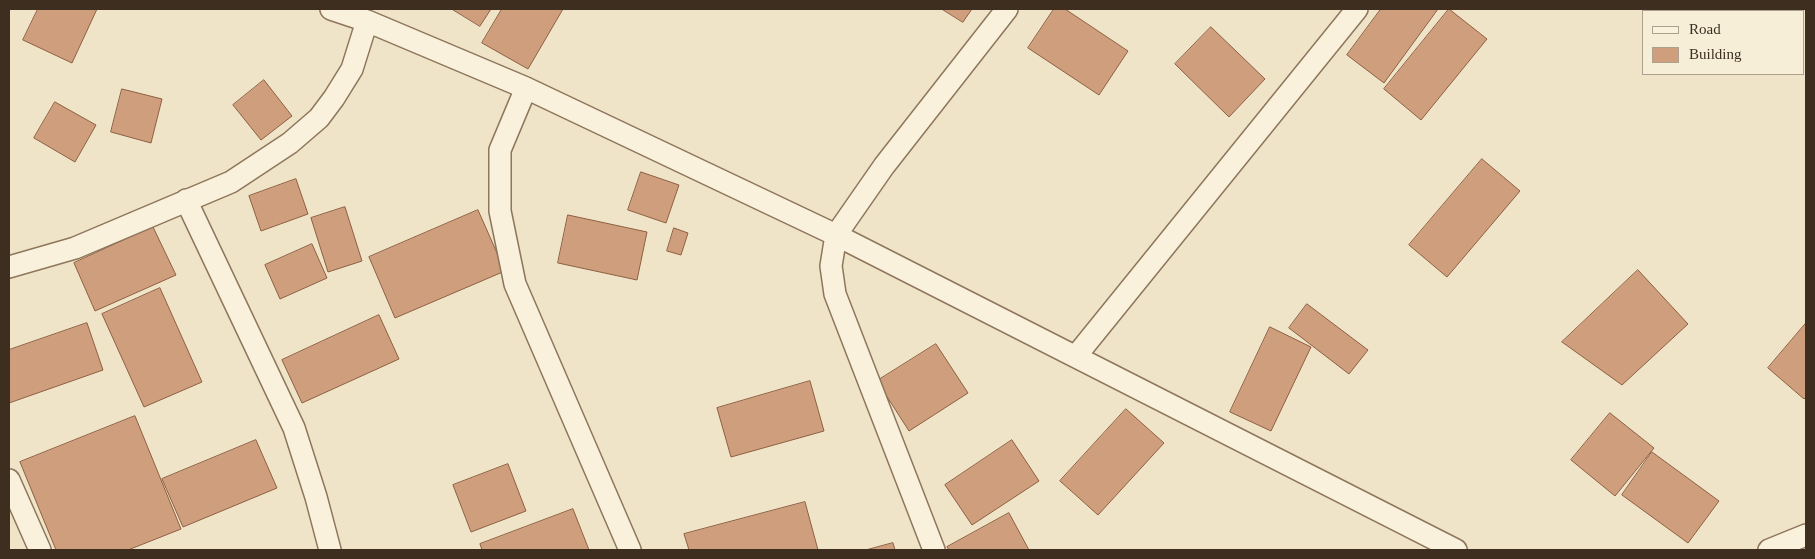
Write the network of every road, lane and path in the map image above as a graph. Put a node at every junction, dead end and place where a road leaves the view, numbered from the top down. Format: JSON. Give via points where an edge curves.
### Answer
{"nodes":[{"id":1,"x":331,"y":9,"type":"edge"},
{"id":2,"x":1007,"y":9,"type":"edge"},
{"id":3,"x":1357,"y":9,"type":"edge"},
{"id":4,"x":367,"y":21,"type":"junction"},
{"id":5,"x":526,"y":88,"type":"junction"},
{"id":6,"x":186,"y":200,"type":"junction"},
{"id":7,"x":836,"y":234,"type":"junction"},
{"id":8,"x":9,"y":267,"type":"edge"},
{"id":9,"x":1076,"y":356,"type":"junction"},
{"id":10,"x":9,"y":480,"type":"edge"},
{"id":11,"x":1806,"y":535,"type":"edge"},
{"id":12,"x":40,"y":550,"type":"edge"},
{"id":13,"x":330,"y":550,"type":"edge"},
{"id":14,"x":630,"y":550,"type":"edge"},
{"id":15,"x":934,"y":550,"type":"edge"},
{"id":16,"x":1456,"y":550,"type":"edge"},
{"id":17,"x":1769,"y":550,"type":"edge"}],
"edges":[{"from":1,"to":4,"type":"street"},
{"from":2,"to":7,"type":"street","via":[[884,166]]},
{"from":3,"to":9,"type":"street"},
{"from":4,"to":5,"type":"street"},
{"from":4,"to":6,"type":"street","via":[[352,69],[319,118],[290,143],[230,182]]},
{"from":5,"to":7,"type":"street"},
{"from":5,"to":14,"type":"street","via":[[500,150],[500,211],[514,284]]},
{"from":6,"to":8,"type":"street","via":[[75,248]]},
{"from":6,"to":13,"type":"street","via":[[294,428]]},
{"from":7,"to":9,"type":"street"},
{"from":7,"to":15,"type":"street","via":[[831,266],[835,294]]},
{"from":9,"to":16,"type":"street"},
{"from":10,"to":12,"type":"street"},
{"from":11,"to":17,"type":"street"}]}
